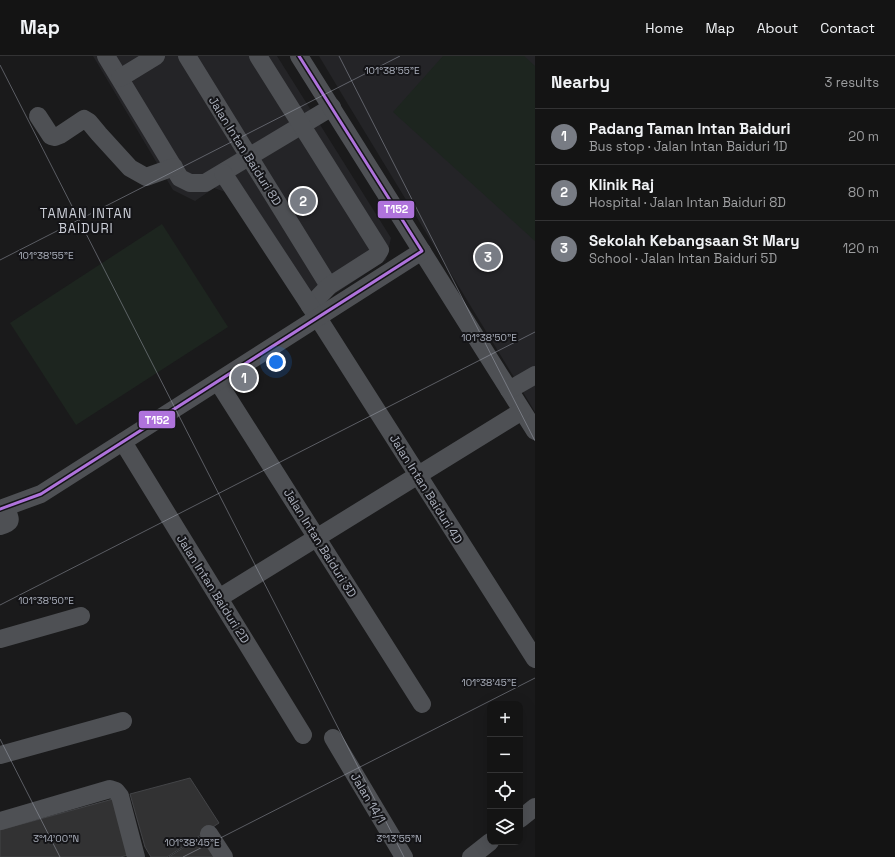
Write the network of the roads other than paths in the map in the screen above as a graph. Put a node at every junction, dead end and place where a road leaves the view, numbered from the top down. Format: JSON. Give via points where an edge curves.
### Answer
{"nodes":[{"id":1,"x":106,"y":56,"type":"edge"},
{"id":2,"x":156,"y":56,"type":"edge"},
{"id":3,"x":187,"y":56,"type":"edge"},
{"id":4,"x":258,"y":56,"type":"edge"},
{"id":5,"x":300,"y":56,"type":"edge"},
{"id":6,"x":120,"y":78,"type":"junction"},
{"id":7,"x":332,"y":107,"type":"junction"},
{"id":8,"x":38,"y":116,"type":"dead end"},
{"id":9,"x":301,"y":126,"type":"junction"},
{"id":10,"x":249,"y":157,"type":"junction"},
{"id":11,"x":174,"y":167,"type":"junction"},
{"id":12,"x":223,"y":173,"type":"junction"},
{"id":13,"x":422,"y":251,"type":"junction"},
{"id":14,"x":328,"y":286,"type":"junction"},
{"id":15,"x":314,"y":312,"type":"junction"},
{"id":16,"x":535,"y":375,"type":"edge"},
{"id":17,"x":218,"y":382,"type":"junction"},
{"id":18,"x":509,"y":390,"type":"junction"},
{"id":19,"x":522,"y":412,"type":"junction"},
{"id":20,"x":535,"y":431,"type":"edge"},
{"id":21,"x":123,"y":442,"type":"junction"},
{"id":22,"x":418,"y":476,"type":"junction"},
{"id":23,"x":3,"y":508,"type":"edge"},
{"id":24,"x":0,"y":526,"type":"edge"},
{"id":25,"x":317,"y":538,"type":"junction"},
{"id":26,"x":218,"y":598,"type":"junction"},
{"id":27,"x":81,"y":616,"type":"dead end"},
{"id":28,"x":0,"y":639,"type":"edge"},
{"id":29,"x":535,"y":659,"type":"edge"},
{"id":30,"x":422,"y":704,"type":"dead end"},
{"id":31,"x":123,"y":721,"type":"dead end"},
{"id":32,"x":303,"y":735,"type":"dead end"},
{"id":33,"x":333,"y":738,"type":"dead end"},
{"id":34,"x":0,"y":755,"type":"edge"},
{"id":35,"x":535,"y":808,"type":"edge"},
{"id":36,"x":523,"y":817,"type":"edge"},
{"id":37,"x":0,"y":821,"type":"edge"},
{"id":38,"x":209,"y":834,"type":"dead end"},
{"id":39,"x":487,"y":844,"type":"edge"},
{"id":40,"x":136,"y":857,"type":"edge"},
{"id":41,"x":224,"y":857,"type":"edge"},
{"id":42,"x":404,"y":857,"type":"edge"},
{"id":43,"x":471,"y":857,"type":"edge"}],
"edges":[{"from":1,"to":6,"type":"street"},
{"from":2,"to":6,"type":"street"},
{"from":3,"to":10,"type":"street","name":"Jalan Intan Baiduri 8D"},
{"from":4,"to":9,"type":"street"},
{"from":5,"to":7,"type":"street"},
{"from":6,"to":11,"type":"street"},
{"from":7,"to":9,"type":"street"},
{"from":7,"to":13,"type":"street"},
{"from":8,"to":11,"type":"street","via":[[51,136],[55,137],[84,119],[130,168],[146,177]]},
{"from":9,"to":10,"type":"street"},
{"from":9,"to":14,"type":"street","via":[[380,250],[376,256]]},
{"from":10,"to":12,"type":"street"},
{"from":10,"to":14,"type":"street","name":"Jalan Intan Baiduri 8D"},
{"from":11,"to":12,"type":"street","via":[[180,178],[190,183],[205,183]]},
{"from":12,"to":15,"type":"street","name":"Jalan Intan Baiduri 4D"},
{"from":13,"to":15,"type":"street"},
{"from":13,"to":18,"type":"street"},
{"from":14,"to":15,"type":"street"},
{"from":15,"to":17,"type":"street"},
{"from":15,"to":22,"type":"street","name":"Jalan Intan Baiduri 4D"},
{"from":16,"to":18,"type":"street"},
{"from":17,"to":21,"type":"street"},
{"from":17,"to":25,"type":"street","name":"Jalan Intan Baiduri 3D"},
{"from":18,"to":19,"type":"street"},
{"from":19,"to":20,"type":"street"},
{"from":19,"to":22,"type":"street"},
{"from":21,"to":23,"type":"street","via":[[41,494]]},
{"from":21,"to":26,"type":"street","name":"Jalan Intan Baiduri 2D"},
{"from":22,"to":25,"type":"street"},
{"from":22,"to":29,"type":"street","name":"Jalan Intan Baiduri 4D"},
{"from":23,"to":24,"type":"street","via":[[10,522]]},
{"from":25,"to":26,"type":"street"},
{"from":25,"to":30,"type":"street","name":"Jalan Intan Baiduri 3D"},
{"from":26,"to":32,"type":"street","name":"Jalan Intan Baiduri 2D"},
{"from":27,"to":28,"type":"street"},
{"from":31,"to":34,"type":"street"},
{"from":33,"to":42,"type":"street","name":"Jalan 14/1"},
{"from":35,"to":36,"type":"street"},
{"from":37,"to":40,"type":"street","via":[[110,789],[120,796]]},
{"from":38,"to":41,"type":"street"},
{"from":39,"to":43,"type":"street"}]}
